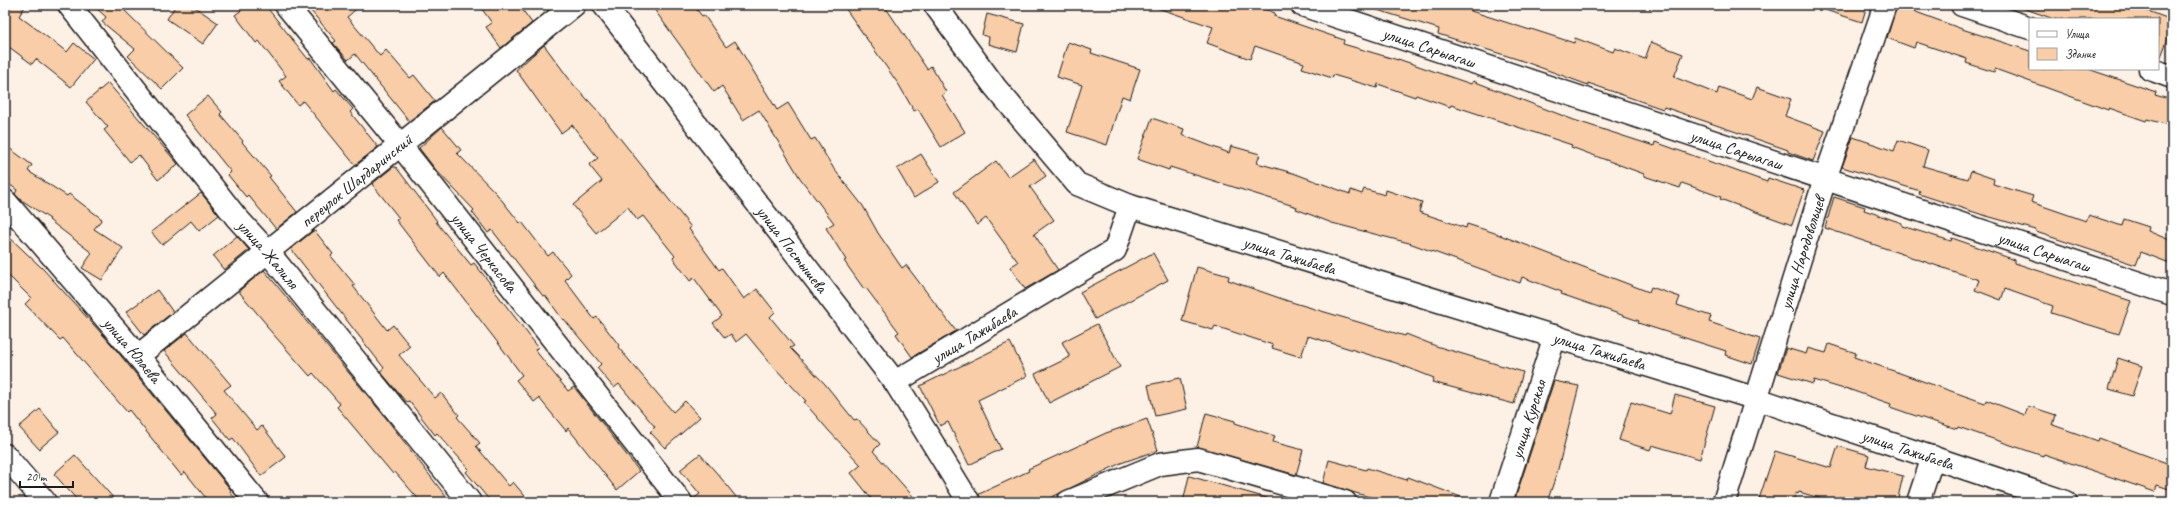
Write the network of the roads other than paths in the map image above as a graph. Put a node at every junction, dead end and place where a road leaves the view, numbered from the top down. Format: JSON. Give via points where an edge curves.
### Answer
{"nodes":[{"id":1,"x":69,"y":5,"type":"edge"},
{"id":2,"x":286,"y":5,"type":"edge"},
{"id":3,"x":574,"y":5,"type":"edge"},
{"id":4,"x":604,"y":5,"type":"edge"},
{"id":5,"x":935,"y":5,"type":"edge"},
{"id":6,"x":1302,"y":5,"type":"edge"},
{"id":7,"x":1885,"y":5,"type":"edge"},
{"id":8,"x":1962,"y":5,"type":"edge"},
{"id":9,"x":2029,"y":28,"type":"edge"},
{"id":10,"x":2153,"y":70,"type":"edge"},
{"id":11,"x":2172,"y":77,"type":"edge"},
{"id":12,"x":401,"y":146,"type":"junction"},
{"id":13,"x":1826,"y":179,"type":"junction"},
{"id":14,"x":5,"y":201,"type":"edge"},
{"id":15,"x":1130,"y":206,"type":"junction"},
{"id":16,"x":268,"y":252,"type":"junction"},
{"id":17,"x":2172,"y":294,"type":"edge"},
{"id":18,"x":1554,"y":336,"type":"junction"},
{"id":19,"x":138,"y":356,"type":"junction"},
{"id":20,"x":895,"y":382,"type":"junction"},
{"id":21,"x":1757,"y":399,"type":"junction"},
{"id":22,"x":5,"y":455,"type":"edge"},
{"id":23,"x":1933,"y":457,"type":"junction"},
{"id":24,"x":45,"y":502,"type":"edge"},
{"id":25,"x":257,"y":502,"type":"edge"},
{"id":26,"x":470,"y":502,"type":"edge"},
{"id":27,"x":681,"y":502,"type":"edge"},
{"id":28,"x":968,"y":502,"type":"edge"},
{"id":29,"x":1068,"y":502,"type":"edge"},
{"id":30,"x":1344,"y":502,"type":"edge"},
{"id":31,"x":1501,"y":502,"type":"edge"},
{"id":32,"x":1724,"y":502,"type":"edge"},
{"id":33,"x":1918,"y":502,"type":"edge"},
{"id":34,"x":2066,"y":502,"type":"edge"}],
"edges":[{"from":1,"to":16,"type":"street","name":"улица Жалиля","via":[[236,217]]},
{"from":2,"to":12,"type":"street","name":"улица Черкасова"},
{"from":3,"to":12,"type":"street","name":"переулок Шардаринский"},
{"from":4,"to":20,"type":"street","name":"улица Постышева"},
{"from":5,"to":15,"type":"street","name":"улица Тажибаева","via":[[995,87],[1077,184]]},
{"from":6,"to":13,"type":"street","name":"улица Сарыагаш"},
{"from":7,"to":13,"type":"street","name":"улица Народовольцев"},
{"from":8,"to":9,"type":"street"},
{"from":10,"to":11,"type":"street"},
{"from":12,"to":16,"type":"street","name":"переулок Шардаринский"},
{"from":12,"to":27,"type":"street","name":"улица Черкасова"},
{"from":13,"to":17,"type":"street","name":"улица Сарыагаш"},
{"from":13,"to":21,"type":"street","name":"улица Народовольцев"},
{"from":14,"to":19,"type":"street","name":"улица Юлаева"},
{"from":15,"to":18,"type":"street","name":"улица Тажибаева"},
{"from":15,"to":20,"type":"street","name":"улица Тажибаева","via":[[1115,250]]},
{"from":16,"to":19,"type":"street","name":"переулок Шардаринский"},
{"from":16,"to":26,"type":"street","name":"улица Жалиля"},
{"from":18,"to":21,"type":"street","name":"улица Тажибаева"},
{"from":18,"to":31,"type":"street","name":"улица Курская"},
{"from":19,"to":25,"type":"street","name":"улица Юлаева"},
{"from":20,"to":28,"type":"street","name":"улица Постышева"},
{"from":21,"to":23,"type":"street","name":"улица Тажибаева"},
{"from":21,"to":32,"type":"street","name":"улица Народовольцев"},
{"from":22,"to":24,"type":"street"},
{"from":23,"to":33,"type":"street"},
{"from":23,"to":34,"type":"street","name":"улица Тажибаева"},
{"from":29,"to":30,"type":"street","via":[[1160,464],[1198,459]]}]}
